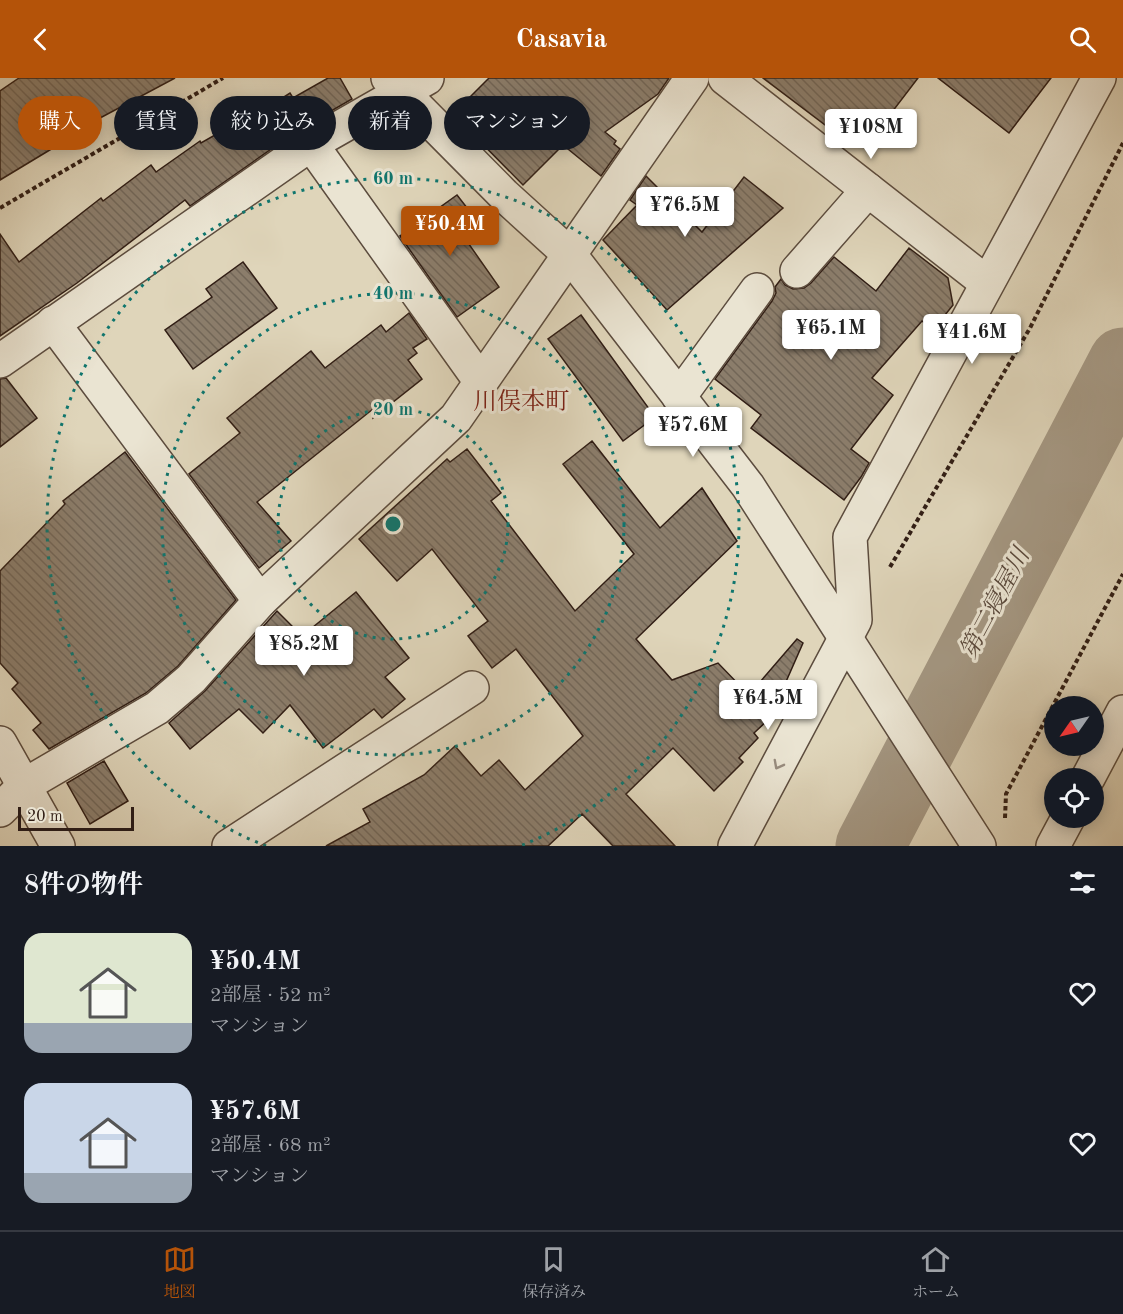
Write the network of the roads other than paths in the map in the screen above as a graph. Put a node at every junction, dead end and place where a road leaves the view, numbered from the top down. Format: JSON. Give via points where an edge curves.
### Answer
{"nodes":[{"id":1,"x":692,"y":78,"type":"edge"},
{"id":2,"x":724,"y":78,"type":"edge"},
{"id":3,"x":1099,"y":78,"type":"edge"},
{"id":4,"x":406,"y":83,"type":"edge"},
{"id":5,"x":336,"y":128,"type":"edge"},
{"id":6,"x":302,"y":150,"type":"edge"},
{"id":7,"x":315,"y":150,"type":"edge"},
{"id":8,"x":868,"y":190,"type":"junction"},
{"id":9,"x":570,"y":255,"type":"junction"},
{"id":10,"x":797,"y":271,"type":"dead end"},
{"id":11,"x":987,"y":283,"type":"junction"},
{"id":12,"x":757,"y":290,"type":"dead end"},
{"id":13,"x":53,"y":323,"type":"junction"},
{"id":14,"x":0,"y":361,"type":"edge"},
{"id":15,"x":481,"y":382,"type":"junction"},
{"id":16,"x":679,"y":397,"type":"junction"},
{"id":17,"x":260,"y":601,"type":"junction"},
{"id":18,"x":845,"y":639,"type":"junction"},
{"id":19,"x":472,"y":688,"type":"dead end"},
{"id":20,"x":1123,"y":712,"type":"edge"},
{"id":21,"x":0,"y":743,"type":"edge"},
{"id":22,"x":1093,"y":768,"type":"edge"},
{"id":23,"x":25,"y":785,"type":"junction"},
{"id":24,"x":0,"y":810,"type":"edge"},
{"id":25,"x":1063,"y":828,"type":"edge"},
{"id":26,"x":58,"y":846,"type":"edge"},
{"id":27,"x":229,"y":846,"type":"edge"},
{"id":28,"x":735,"y":846,"type":"edge"},
{"id":29,"x":980,"y":846,"type":"edge"},
{"id":30,"x":1053,"y":846,"type":"edge"}],
"edges":[{"from":1,"to":9,"type":"street"},
{"from":2,"to":8,"type":"street"},
{"from":3,"to":11,"type":"street"},
{"from":4,"to":5,"type":"street"},
{"from":4,"to":9,"type":"street","via":[[504,195]]},
{"from":6,"to":13,"type":"street"},
{"from":7,"to":15,"type":"street"},
{"from":8,"to":10,"type":"street"},
{"from":8,"to":11,"type":"street"},
{"from":9,"to":15,"type":"street"},
{"from":9,"to":16,"type":"street"},
{"from":11,"to":18,"type":"street","via":[[850,537],[855,620]]},
{"from":12,"to":16,"type":"street"},
{"from":13,"to":14,"type":"street"},
{"from":13,"to":17,"type":"street"},
{"from":15,"to":17,"type":"street","via":[[456,418]]},
{"from":16,"to":18,"type":"street","via":[[748,486]]},
{"from":17,"to":23,"type":"street","via":[[191,679],[157,708]]},
{"from":18,"to":28,"type":"street","one_way":true},
{"from":18,"to":29,"type":"street"},
{"from":19,"to":27,"type":"street"},
{"from":20,"to":22,"type":"street"},
{"from":21,"to":23,"type":"street"},
{"from":23,"to":24,"type":"street"},
{"from":23,"to":26,"type":"street"},
{"from":25,"to":30,"type":"street"}]}
